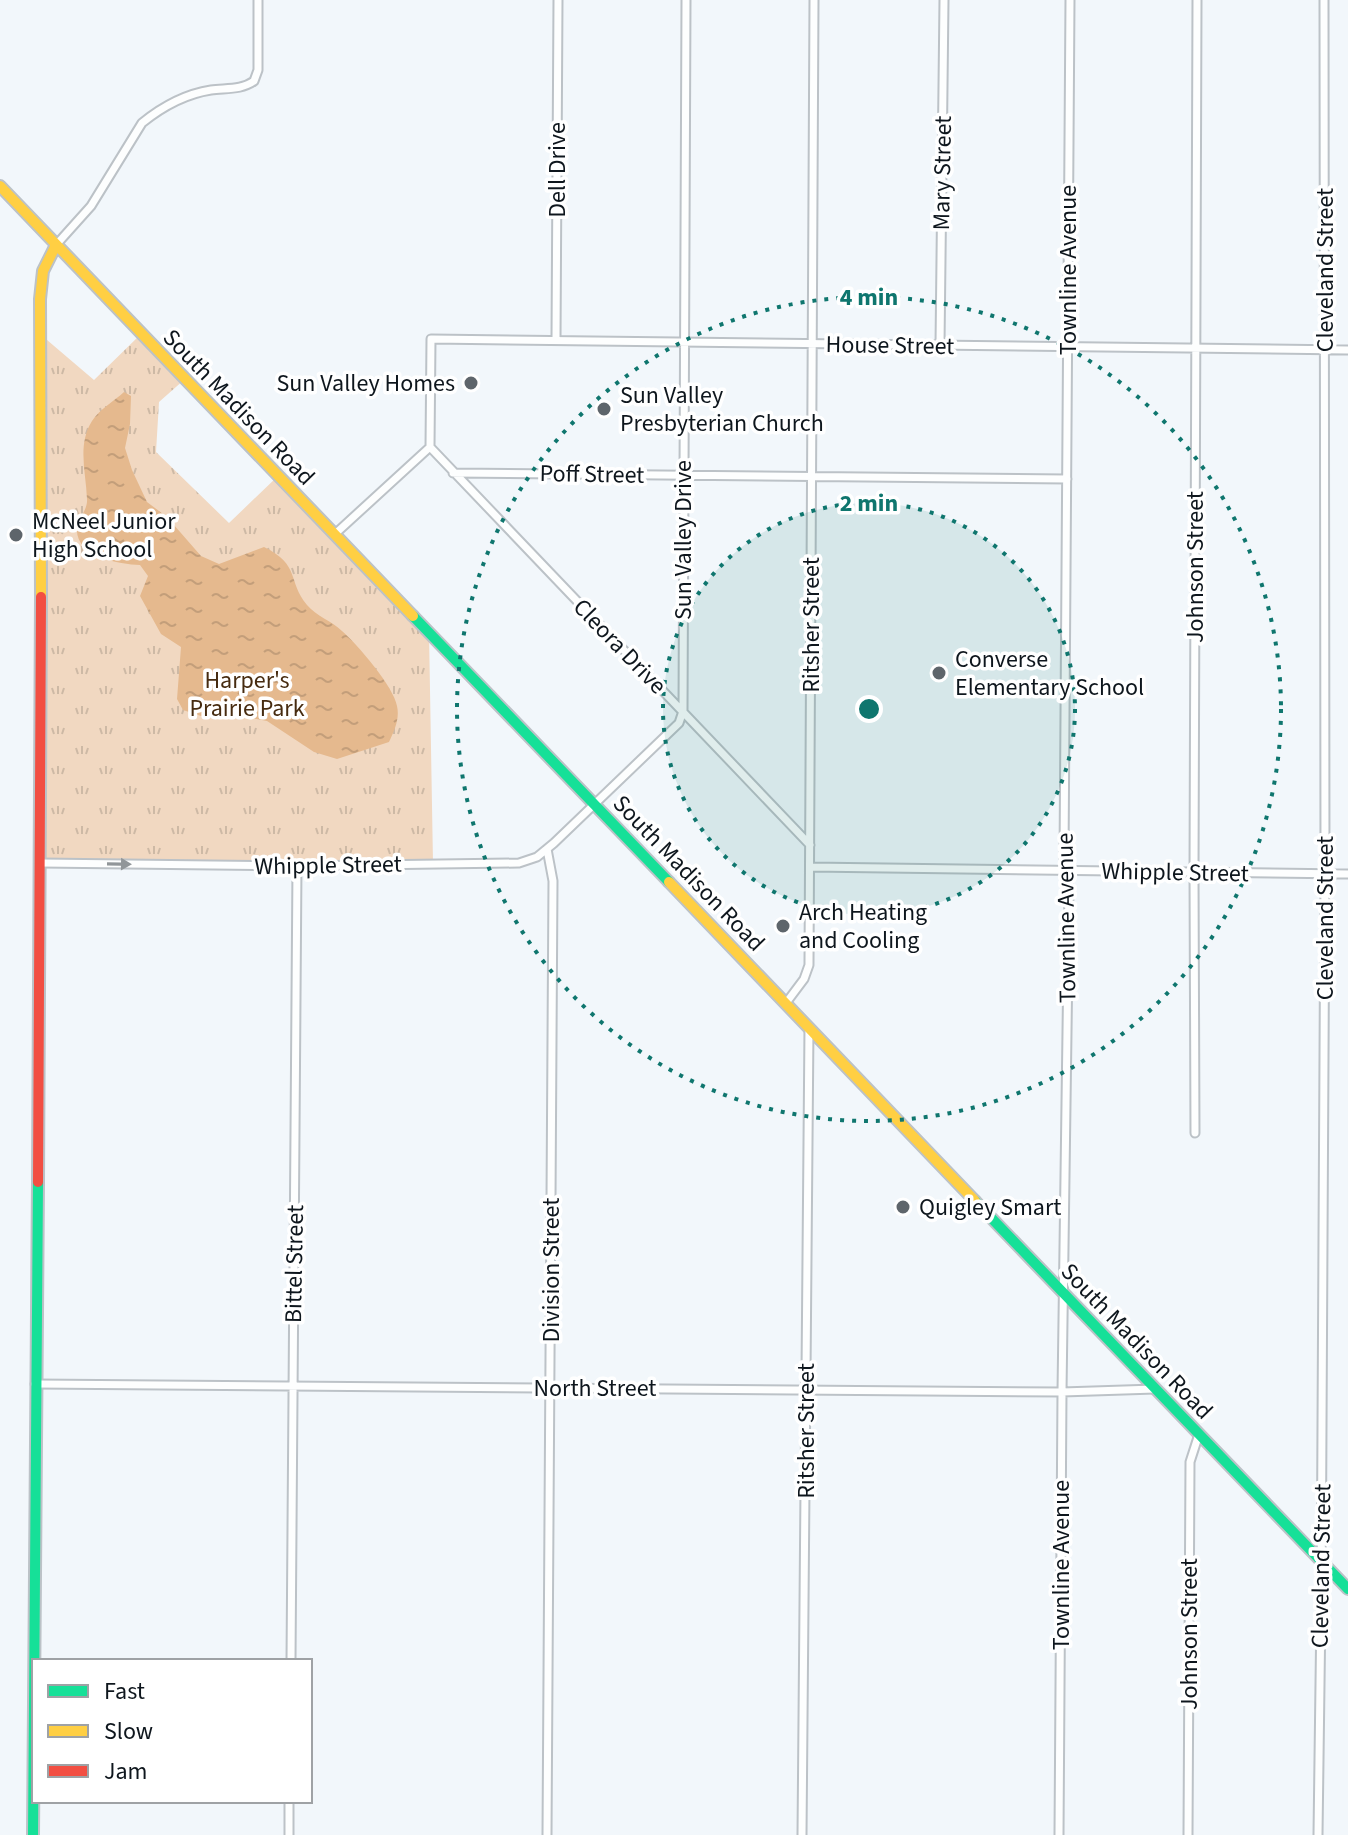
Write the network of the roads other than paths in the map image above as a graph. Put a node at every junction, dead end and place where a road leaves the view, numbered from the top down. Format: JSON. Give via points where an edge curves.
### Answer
{"nodes":[{"id":1,"x":258,"y":0,"type":"edge"},
{"id":2,"x":558,"y":0,"type":"edge"},
{"id":3,"x":686,"y":0,"type":"edge"},
{"id":4,"x":814,"y":0,"type":"edge"},
{"id":5,"x":944,"y":0,"type":"edge"},
{"id":6,"x":1070,"y":0,"type":"edge"},
{"id":7,"x":1197,"y":0,"type":"edge"},
{"id":8,"x":1324,"y":0,"type":"edge"},
{"id":9,"x":0,"y":186,"type":"edge"},
{"id":10,"x":56,"y":245,"type":"junction"},
{"id":11,"x":556,"y":340,"type":"junction"},
{"id":12,"x":683,"y":342,"type":"junction"},
{"id":13,"x":812,"y":344,"type":"junction"},
{"id":14,"x":940,"y":345,"type":"junction"},
{"id":15,"x":1068,"y":347,"type":"junction"},
{"id":16,"x":1197,"y":348,"type":"junction"},
{"id":17,"x":1325,"y":350,"type":"junction"},
{"id":18,"x":1348,"y":350,"type":"edge"},
{"id":19,"x":430,"y":447,"type":"junction"},
{"id":20,"x":453,"y":473,"type":"junction"},
{"id":21,"x":684,"y":475,"type":"junction"},
{"id":22,"x":812,"y":476,"type":"junction"},
{"id":23,"x":1067,"y":479,"type":"junction"},
{"id":24,"x":335,"y":534,"type":"junction"},
{"id":25,"x":683,"y":711,"type":"junction"},
{"id":26,"x":594,"y":804,"type":"junction"},
{"id":27,"x":810,"y":845,"type":"junction"},
{"id":28,"x":547,"y":849,"type":"junction"},
{"id":29,"x":41,"y":863,"type":"junction"},
{"id":30,"x":297,"y":866,"type":"junction"},
{"id":31,"x":810,"y":867,"type":"junction"},
{"id":32,"x":1066,"y":871,"type":"junction"},
{"id":33,"x":1194,"y":872,"type":"junction"},
{"id":34,"x":1325,"y":873,"type":"junction"},
{"id":35,"x":1348,"y":874,"type":"edge"},
{"id":36,"x":786,"y":1003,"type":"junction"},
{"id":37,"x":809,"y":1027,"type":"junction"},
{"id":38,"x":1195,"y":1133,"type":"dead end"},
{"id":39,"x":1063,"y":1294,"type":"junction"},
{"id":40,"x":35,"y":1384,"type":"junction"},
{"id":41,"x":293,"y":1386,"type":"junction"},
{"id":42,"x":550,"y":1387,"type":"junction"},
{"id":43,"x":1155,"y":1389,"type":"junction"},
{"id":44,"x":807,"y":1390,"type":"junction"},
{"id":45,"x":1062,"y":1392,"type":"junction"},
{"id":46,"x":1199,"y":1434,"type":"junction"},
{"id":47,"x":1322,"y":1561,"type":"junction"},
{"id":48,"x":1348,"y":1589,"type":"edge"},
{"id":49,"x":34,"y":1659,"type":"edge"},
{"id":50,"x":291,"y":1659,"type":"edge"},
{"id":51,"x":33,"y":1803,"type":"edge"},
{"id":52,"x":289,"y":1803,"type":"edge"},
{"id":53,"x":33,"y":1835,"type":"edge"},
{"id":54,"x":289,"y":1835,"type":"edge"},
{"id":55,"x":547,"y":1835,"type":"edge"},
{"id":56,"x":802,"y":1835,"type":"edge"},
{"id":57,"x":1059,"y":1835,"type":"edge"},
{"id":58,"x":1188,"y":1835,"type":"edge"},
{"id":59,"x":1318,"y":1835,"type":"edge"}],
"edges":[{"from":1,"to":10,"type":"street","via":[[257,77],[251,84],[186,96],[155,112],[142,123],[91,206]]},
{"from":2,"to":11,"type":"street","name":"Dell Drive"},
{"from":3,"to":12,"type":"street","name":"Sun Valley Drive"},
{"from":4,"to":13,"type":"street","name":"Ritsher Street"},
{"from":5,"to":14,"type":"street","name":"Mary Street"},
{"from":6,"to":15,"type":"street","name":"Townline Avenue"},
{"from":7,"to":16,"type":"street","name":"Johnson Street"},
{"from":8,"to":17,"type":"street","name":"Cleveland Street"},
{"from":9,"to":10,"type":"main road","name":"South Madison Road"},
{"from":10,"to":24,"type":"main road","name":"South Madison Road"},
{"from":10,"to":29,"type":"main road","via":[[43,271],[40,299]]},
{"from":11,"to":12,"type":"street","name":"House Street"},
{"from":11,"to":19,"type":"street","name":"House Street","via":[[431,339]]},
{"from":12,"to":13,"type":"street","name":"House Street"},
{"from":12,"to":21,"type":"street","name":"Sun Valley Drive"},
{"from":13,"to":14,"type":"street","name":"House Street"},
{"from":13,"to":22,"type":"street","name":"Ritsher Street"},
{"from":14,"to":15,"type":"street","name":"House Street"},
{"from":15,"to":16,"type":"street","name":"House Street"},
{"from":15,"to":23,"type":"street","name":"Townline Avenue"},
{"from":16,"to":17,"type":"street","name":"House Street"},
{"from":16,"to":33,"type":"street","name":"Johnson Street"},
{"from":17,"to":18,"type":"street","name":"House Street"},
{"from":17,"to":34,"type":"street","name":"Cleveland Street"},
{"from":19,"to":20,"type":"street","name":"Cleora Drive"},
{"from":19,"to":24,"type":"street"},
{"from":20,"to":21,"type":"street","name":"Poff Street"},
{"from":20,"to":25,"type":"street","name":"Cleora Drive"},
{"from":21,"to":22,"type":"street","name":"Poff Street"},
{"from":21,"to":25,"type":"street","name":"Sun Valley Drive"},
{"from":22,"to":23,"type":"street","name":"Poff Street"},
{"from":22,"to":27,"type":"street","name":"Ritsher Street"},
{"from":23,"to":32,"type":"street","name":"Townline Avenue"},
{"from":24,"to":26,"type":"main road","name":"South Madison Road"},
{"from":25,"to":26,"type":"street","via":[[673,731]]},
{"from":25,"to":27,"type":"street","name":"Cleora Drive"},
{"from":26,"to":28,"type":"street","name":"Whipple Street"},
{"from":26,"to":36,"type":"main road","name":"South Madison Road"},
{"from":27,"to":31,"type":"street","name":"Ritsher Street"},
{"from":28,"to":30,"type":"street","name":"Whipple Street","via":[[519,863]]},
{"from":28,"to":42,"type":"street","name":"Division Street","via":[[553,881]]},
{"from":29,"to":30,"type":"street","name":"Whipple Street","one_way":true},
{"from":29,"to":40,"type":"main road"},
{"from":30,"to":41,"type":"street","name":"Bittel Street"},
{"from":31,"to":32,"type":"street","name":"Whipple Street"},
{"from":31,"to":36,"type":"street","name":"Ritsher Street","via":[[809,965]]},
{"from":32,"to":33,"type":"street","name":"Whipple Street"},
{"from":32,"to":39,"type":"street","name":"Townline Avenue"},
{"from":33,"to":34,"type":"street","name":"Whipple Street"},
{"from":33,"to":38,"type":"street","name":"Johnson Street"},
{"from":34,"to":35,"type":"street","name":"Whipple Street"},
{"from":34,"to":47,"type":"street","name":"Cleveland Street"},
{"from":36,"to":37,"type":"main road","name":"South Madison Road"},
{"from":37,"to":39,"type":"main road","name":"South Madison Road"},
{"from":37,"to":44,"type":"street","name":"Ritsher Street"},
{"from":39,"to":43,"type":"main road","name":"South Madison Road"},
{"from":39,"to":45,"type":"street","name":"Townline Avenue"},
{"from":40,"to":41,"type":"street","name":"North Street"},
{"from":40,"to":49,"type":"main road"},
{"from":41,"to":42,"type":"street","name":"North Street"},
{"from":41,"to":50,"type":"street","name":"Bittel Street"},
{"from":42,"to":44,"type":"street","name":"North Street"},
{"from":42,"to":55,"type":"street","name":"Division Street"},
{"from":43,"to":45,"type":"street","name":"North Street"},
{"from":43,"to":46,"type":"main road","name":"South Madison Road"},
{"from":44,"to":45,"type":"street","name":"North Street"},
{"from":44,"to":56,"type":"street","name":"Ritsher Street"},
{"from":45,"to":57,"type":"street","name":"Townline Avenue"},
{"from":46,"to":47,"type":"main road","name":"South Madison Road"},
{"from":46,"to":58,"type":"street","name":"Johnson Street","via":[[1190,1462]]},
{"from":47,"to":48,"type":"main road","name":"South Madison Road"},
{"from":47,"to":59,"type":"street","name":"Cleveland Street"},
{"from":51,"to":53,"type":"main road"},
{"from":52,"to":54,"type":"street"}]}
